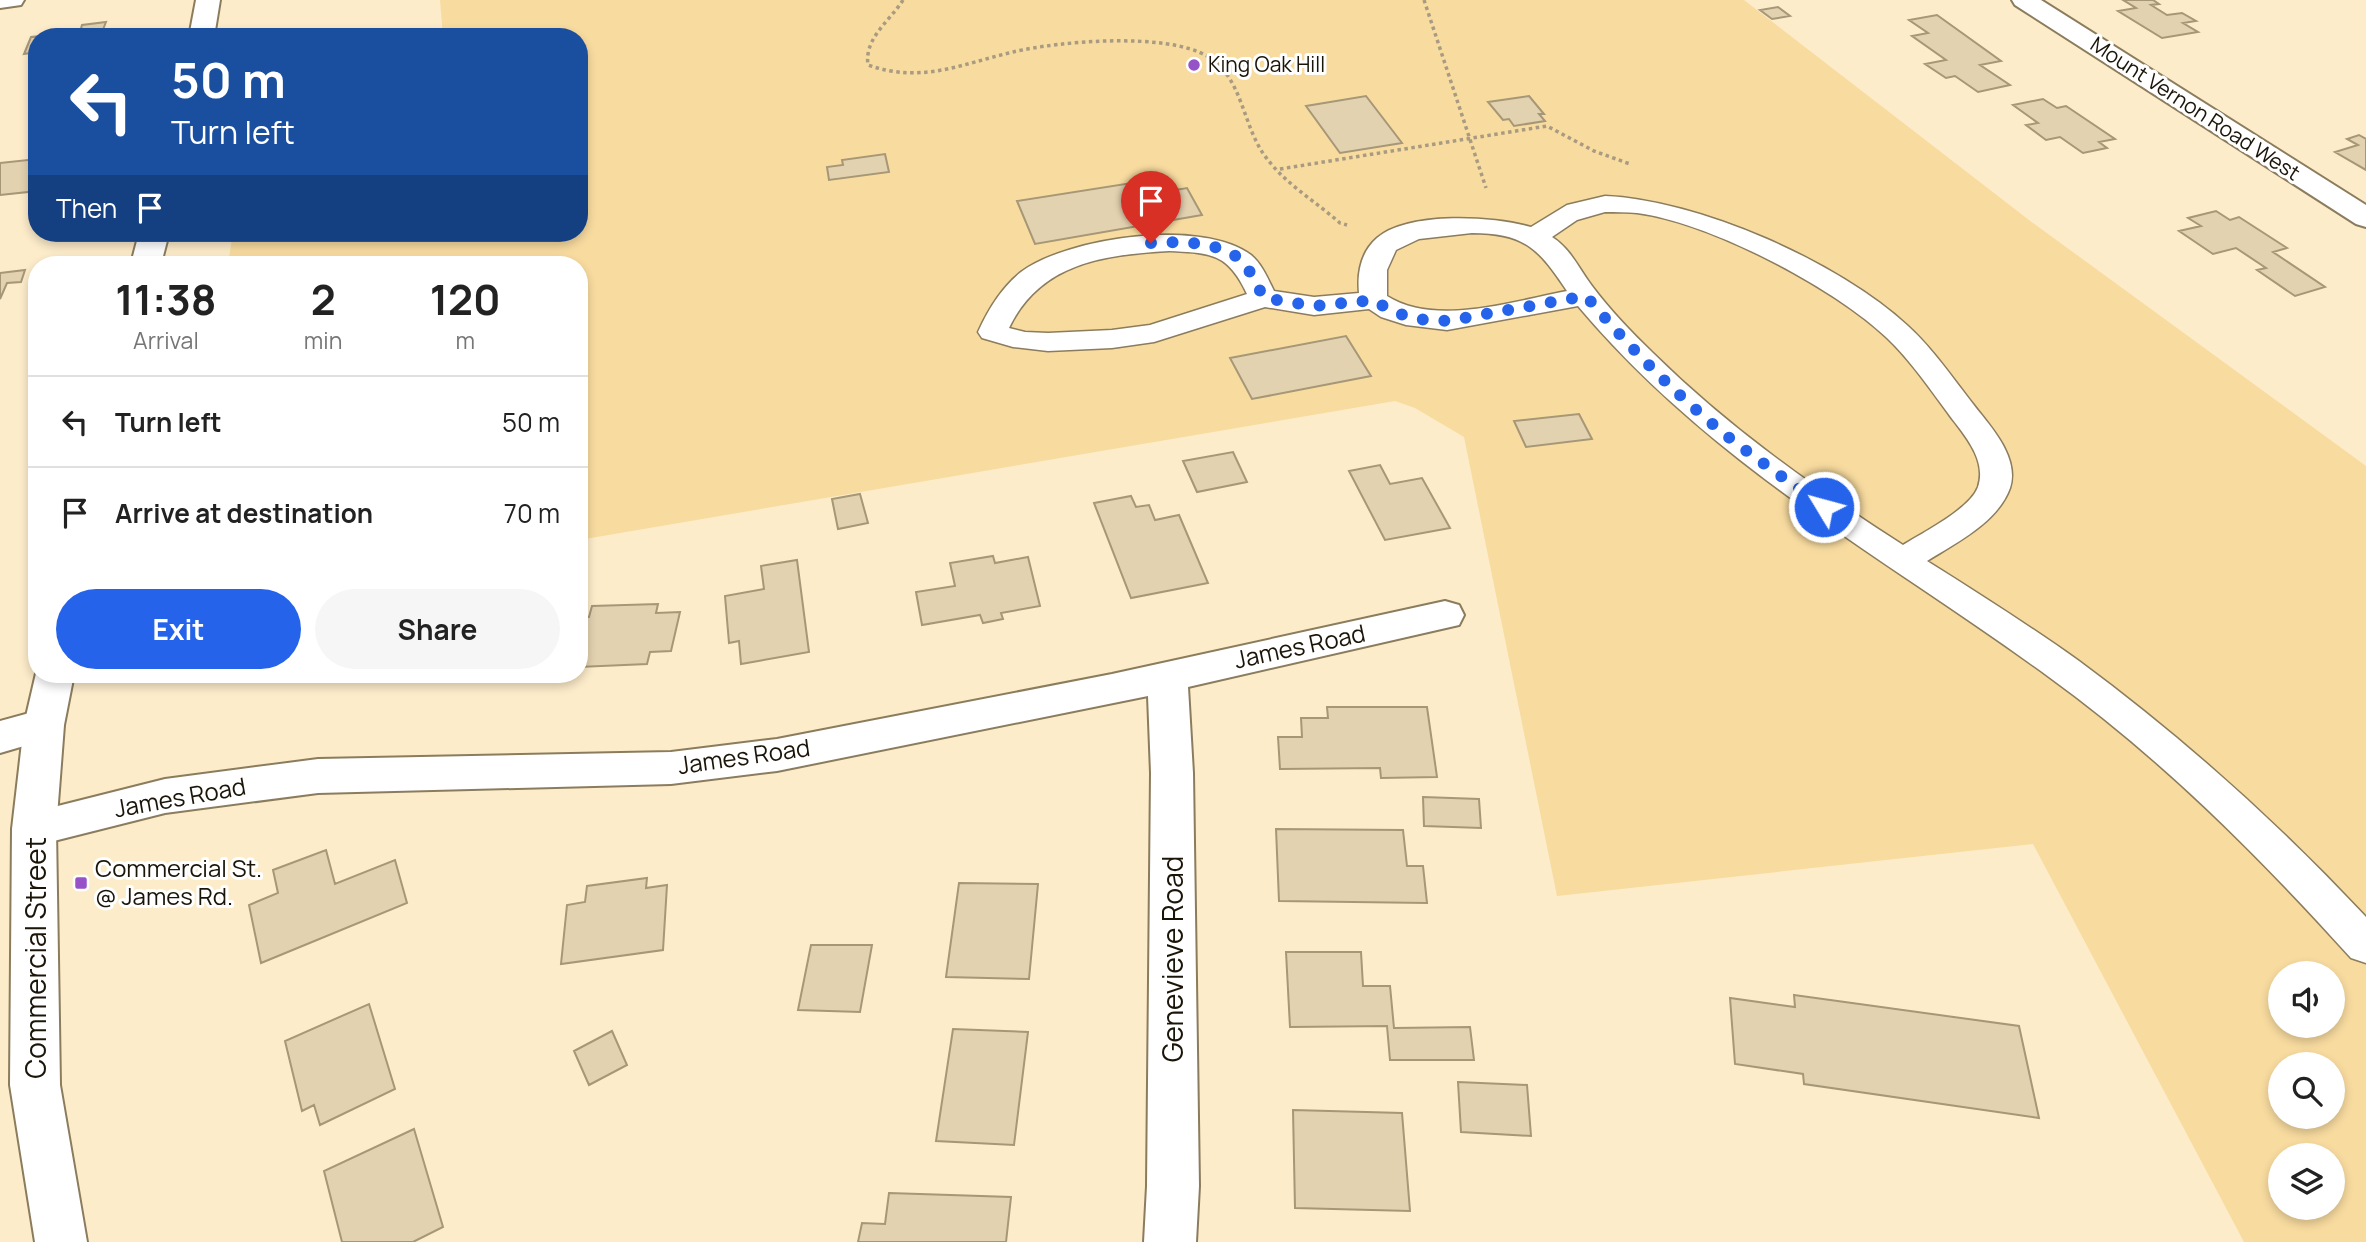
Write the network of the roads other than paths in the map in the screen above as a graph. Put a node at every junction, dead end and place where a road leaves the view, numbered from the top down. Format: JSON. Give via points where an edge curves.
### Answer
{"nodes":[{"id":1,"x":12,"y":0,"type":"edge"},
{"id":2,"x":208,"y":0,"type":"edge"},
{"id":3,"x":2024,"y":0,"type":"edge"},
{"id":4,"x":0,"y":1,"type":"edge"},
{"id":5,"x":203,"y":28,"type":"edge"},
{"id":6,"x":2366,"y":218,"type":"edge"},
{"id":7,"x":1535,"y":238,"type":"junction"},
{"id":8,"x":1586,"y":296,"type":"junction"},
{"id":9,"x":1264,"y":298,"type":"junction"},
{"id":10,"x":1374,"y":300,"type":"junction"},
{"id":11,"x":1902,"y":561,"type":"junction"},
{"id":12,"x":1446,"y":615,"type":"dead end"},
{"id":13,"x":1167,"y":677,"type":"junction"},
{"id":14,"x":52,"y":683,"type":"edge"},
{"id":15,"x":44,"y":725,"type":"junction"},
{"id":16,"x":0,"y":737,"type":"edge"},
{"id":17,"x":34,"y":829,"type":"junction"},
{"id":18,"x":2366,"y":945,"type":"edge"},
{"id":19,"x":61,"y":1242,"type":"edge"},
{"id":20,"x":1170,"y":1242,"type":"edge"}],
"edges":[{"from":1,"to":4,"type":"street"},
{"from":2,"to":5,"type":"street"},
{"from":3,"to":6,"type":"street","name":"Mount Vernon Road West"},
{"from":7,"to":8,"type":"lane","via":[[1552,248]]},
{"from":7,"to":10,"type":"lane","via":[[1482,225],[1393,239],[1378,253],[1371,283]]},
{"from":7,"to":11,"type":"lane","via":[[1561,218],[1589,206],[1624,204],[1662,210],[1714,228],[1807,271],[1886,322],[1919,352],[1984,440],[1996,475],[1993,490],[1976,512]]},
{"from":8,"to":10,"type":"lane","via":[[1447,321],[1416,319]]},
{"from":8,"to":11,"type":"lane","via":[[1662,379],[1717,428]]},
{"from":9,"to":9,"type":"lane","via":[[1154,333],[1112,339],[1035,342],[992,332],[1031,277],[1054,264],[1079,255],[1151,243],[1173,241],[1224,251],[1241,261]]},
{"from":9,"to":10,"type":"lane","via":[[1314,306]]},
{"from":11,"to":18,"type":"lane","via":[[2063,669],[2150,737],[2249,823]]},
{"from":12,"to":13,"type":"street","name":"James Road"},
{"from":13,"to":17,"type":"street","name":"James Road","via":[[777,755],[671,768],[318,776],[165,796]]},
{"from":13,"to":20,"type":"street","name":"Genevieve Road","via":[[1172,773]]},
{"from":14,"to":15,"type":"street","name":"Commercial Street"},
{"from":15,"to":16,"type":"street"},
{"from":15,"to":17,"type":"street","name":"Commercial Street"},
{"from":17,"to":19,"type":"street","name":"Commercial Street","via":[[35,1085]]}]}
